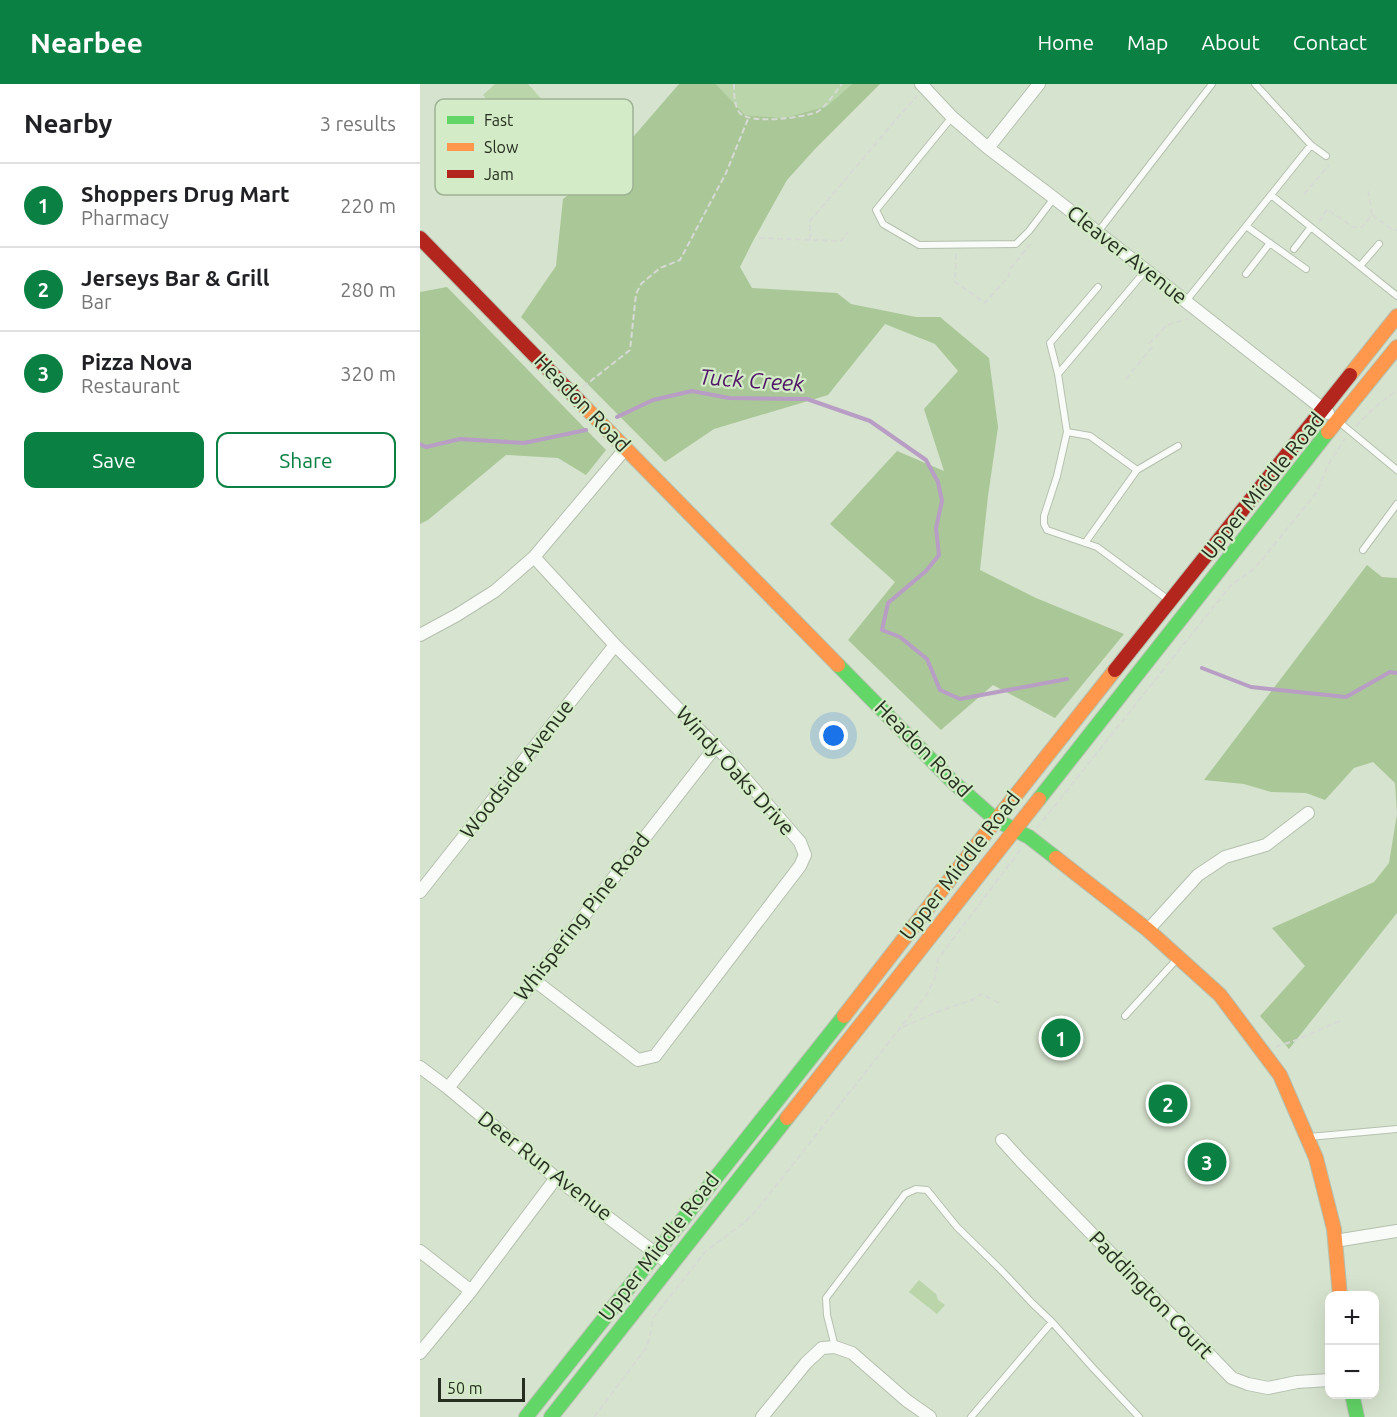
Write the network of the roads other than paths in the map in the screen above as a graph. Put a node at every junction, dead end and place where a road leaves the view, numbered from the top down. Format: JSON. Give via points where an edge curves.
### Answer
{"nodes":[{"id":1,"x":1039,"y":84,"type":"edge"},
{"id":2,"x":1212,"y":84,"type":"edge"},
{"id":3,"x":1255,"y":84,"type":"edge"},
{"id":4,"x":923,"y":86,"type":"edge"},
{"id":5,"x":951,"y":117,"type":"junction"},
{"id":6,"x":1311,"y":145,"type":"junction"},
{"id":7,"x":988,"y":148,"type":"junction"},
{"id":8,"x":1326,"y":156,"type":"road end"},
{"id":9,"x":1271,"y":195,"type":"junction"},
{"id":10,"x":1054,"y":198,"type":"junction"},
{"id":11,"x":1246,"y":226,"type":"junction"},
{"id":12,"x":1313,"y":228,"type":"junction"},
{"id":13,"x":1098,"y":232,"type":"junction"},
{"id":14,"x":420,"y":238,"type":"edge"},
{"id":15,"x":1270,"y":243,"type":"junction"},
{"id":16,"x":1379,"y":244,"type":"dead end"},
{"id":17,"x":1294,"y":249,"type":"dead end"},
{"id":18,"x":1360,"y":266,"type":"junction"},
{"id":19,"x":1306,"y":269,"type":"dead end"},
{"id":20,"x":1146,"y":270,"type":"junction"},
{"id":21,"x":1246,"y":274,"type":"dead end"},
{"id":22,"x":1098,"y":287,"type":"dead end"},
{"id":23,"x":1397,"y":296,"type":"edge"},
{"id":24,"x":1186,"y":301,"type":"junction"},
{"id":25,"x":1397,"y":316,"type":"edge"},
{"id":26,"x":1397,"y":347,"type":"edge"},
{"id":27,"x":1058,"y":374,"type":"junction"},
{"id":28,"x":1324,"y":409,"type":"junction"},
{"id":29,"x":1337,"y":421,"type":"junction"},
{"id":30,"x":1067,"y":432,"type":"junction"},
{"id":31,"x":1178,"y":446,"type":"dead end"},
{"id":32,"x":626,"y":448,"type":"junction"},
{"id":33,"x":1137,"y":470,"type":"junction"},
{"id":34,"x":1397,"y":470,"type":"edge"},
{"id":35,"x":1397,"y":504,"type":"edge"},
{"id":36,"x":1085,"y":543,"type":"junction"},
{"id":37,"x":1363,"y":550,"type":"dead end"},
{"id":38,"x":534,"y":557,"type":"junction"},
{"id":39,"x":1170,"y":602,"type":"junction"},
{"id":40,"x":420,"y":635,"type":"edge"},
{"id":41,"x":615,"y":645,"type":"junction"},
{"id":42,"x":716,"y":746,"type":"junction"},
{"id":43,"x":1308,"y":813,"type":"dead end"},
{"id":44,"x":996,"y":819,"type":"junction"},
{"id":45,"x":1016,"y":829,"type":"junction"},
{"id":46,"x":420,"y":892,"type":"edge"},
{"id":47,"x":1148,"y":930,"type":"junction"},
{"id":48,"x":1178,"y":958,"type":"junction"},
{"id":49,"x":534,"y":980,"type":"junction"},
{"id":50,"x":1125,"y":1016,"type":"dead end"},
{"id":51,"x":420,"y":1067,"type":"edge"},
{"id":52,"x":447,"y":1088,"type":"junction"},
{"id":53,"x":1397,"y":1129,"type":"edge"},
{"id":54,"x":1308,"y":1137,"type":"junction"},
{"id":55,"x":1002,"y":1140,"type":"dead end"},
{"id":56,"x":556,"y":1178,"type":"junction"},
{"id":57,"x":1397,"y":1231,"type":"edge"},
{"id":58,"x":1335,"y":1241,"type":"junction"},
{"id":59,"x":420,"y":1251,"type":"edge"},
{"id":60,"x":655,"y":1252,"type":"junction"},
{"id":61,"x":671,"y":1265,"type":"junction"},
{"id":62,"x":471,"y":1291,"type":"junction"},
{"id":63,"x":1340,"y":1291,"type":"edge"},
{"id":64,"x":1052,"y":1322,"type":"junction"},
{"id":65,"x":835,"y":1347,"type":"junction"},
{"id":66,"x":420,"y":1353,"type":"edge"},
{"id":67,"x":1325,"y":1380,"type":"edge"},
{"id":68,"x":1353,"y":1399,"type":"edge"},
{"id":69,"x":526,"y":1417,"type":"edge"},
{"id":70,"x":552,"y":1417,"type":"edge"},
{"id":71,"x":762,"y":1417,"type":"edge"},
{"id":72,"x":930,"y":1417,"type":"edge"},
{"id":73,"x":971,"y":1417,"type":"edge"},
{"id":74,"x":1139,"y":1417,"type":"edge"},
{"id":75,"x":1358,"y":1417,"type":"edge"}],
"edges":[{"from":1,"to":7,"type":"street"},
{"from":2,"to":13,"type":"lane"},
{"from":3,"to":6,"type":"lane"},
{"from":4,"to":5,"type":"street","name":"Cleaver Avenue"},
{"from":5,"to":7,"type":"street","name":"Cleaver Avenue"},
{"from":5,"to":10,"type":"lane","via":[[876,210],[883,224],[919,246],[1016,244]]},
{"from":6,"to":8,"type":"lane"},
{"from":6,"to":9,"type":"lane"},
{"from":7,"to":10,"type":"street","name":"Cleaver Avenue"},
{"from":9,"to":11,"type":"lane"},
{"from":9,"to":12,"type":"lane"},
{"from":10,"to":13,"type":"street","name":"Cleaver Avenue"},
{"from":11,"to":15,"type":"lane"},
{"from":11,"to":24,"type":"lane"},
{"from":12,"to":17,"type":"lane"},
{"from":12,"to":18,"type":"lane"},
{"from":13,"to":20,"type":"street","name":"Cleaver Avenue"},
{"from":14,"to":32,"type":"main road","name":"Headon Road"},
{"from":15,"to":19,"type":"lane"},
{"from":15,"to":21,"type":"lane"},
{"from":16,"to":18,"type":"lane"},
{"from":18,"to":23,"type":"lane"},
{"from":20,"to":24,"type":"street","name":"Cleaver Avenue"},
{"from":20,"to":27,"type":"lane"},
{"from":22,"to":27,"type":"lane","via":[[1050,343]]},
{"from":24,"to":28,"type":"street","name":"Cleaver Avenue"},
{"from":25,"to":28,"type":"main road","name":"Upper Middle Road"},
{"from":26,"to":29,"type":"main road","name":"Upper Middle Road"},
{"from":27,"to":30,"type":"lane"},
{"from":28,"to":29,"type":"street","name":"Cleaver Avenue"},
{"from":28,"to":39,"type":"main road","name":"Upper Middle Road"},
{"from":29,"to":34,"type":"lane"},
{"from":29,"to":45,"type":"main road","name":"Upper Middle Road"},
{"from":30,"to":33,"type":"lane","via":[[1090,436]]},
{"from":30,"to":36,"type":"lane","via":[[1044,524],[1047,530]]},
{"from":31,"to":33,"type":"lane"},
{"from":32,"to":38,"type":"street"},
{"from":32,"to":44,"type":"main road","name":"Headon Road","via":[[952,781]]},
{"from":33,"to":36,"type":"lane"},
{"from":35,"to":37,"type":"lane"},
{"from":36,"to":39,"type":"lane","via":[[1097,547]]},
{"from":38,"to":40,"type":"street","via":[[495,591]]},
{"from":38,"to":41,"type":"street","name":"Windy Oaks Drive"},
{"from":39,"to":44,"type":"main road","name":"Upper Middle Road"},
{"from":41,"to":42,"type":"street","name":"Windy Oaks Drive"},
{"from":41,"to":46,"type":"street","name":"Woodside Avenue"},
{"from":42,"to":49,"type":"street","name":"Whispering Pine Road"},
{"from":42,"to":49,"type":"street","name":"Windy Oaks Drive","via":[[800,842],[805,855],[655,1056],[638,1060]]},
{"from":43,"to":47,"type":"street","via":[[1266,845],[1225,857],[1198,875]]},
{"from":44,"to":45,"type":"main road","name":"Headon Road"},
{"from":44,"to":60,"type":"main road","name":"Upper Middle Road"},
{"from":45,"to":47,"type":"main road","name":"Headon Road"},
{"from":45,"to":61,"type":"main road","name":"Upper Middle Road"},
{"from":47,"to":48,"type":"main road","name":"Headon Road"},
{"from":48,"to":50,"type":"lane"},
{"from":48,"to":54,"type":"main road","name":"Headon Road","via":[[1220,995],[1280,1075]]},
{"from":49,"to":52,"type":"street","name":"Whispering Pine Road"},
{"from":51,"to":52,"type":"street","name":"Deer Run Avenue"},
{"from":52,"to":56,"type":"street","name":"Deer Run Avenue"},
{"from":53,"to":54,"type":"lane"},
{"from":54,"to":58,"type":"main road","name":"Headon Road"},
{"from":55,"to":67,"type":"street","name":"Paddington Court","via":[[1232,1378],[1268,1388]]},
{"from":56,"to":60,"type":"street","name":"Deer Run Avenue"},
{"from":56,"to":62,"type":"street"},
{"from":57,"to":58,"type":"street"},
{"from":58,"to":63,"type":"main road","name":"Headon Road"},
{"from":59,"to":62,"type":"street"},
{"from":60,"to":61,"type":"street","name":"Deer Run Avenue"},
{"from":60,"to":69,"type":"main road","name":"Upper Middle Road"},
{"from":61,"to":70,"type":"main road","name":"Upper Middle Road"},
{"from":62,"to":66,"type":"street"},
{"from":64,"to":65,"type":"lane","via":[[957,1227],[927,1190],[916,1189],[905,1194],[826,1298]]},
{"from":64,"to":73,"type":"lane"},
{"from":64,"to":74,"type":"lane"},
{"from":65,"to":71,"type":"street","via":[[822,1348],[806,1363]]},
{"from":65,"to":72,"type":"street","via":[[852,1353]]},
{"from":68,"to":75,"type":"main road"}]}
